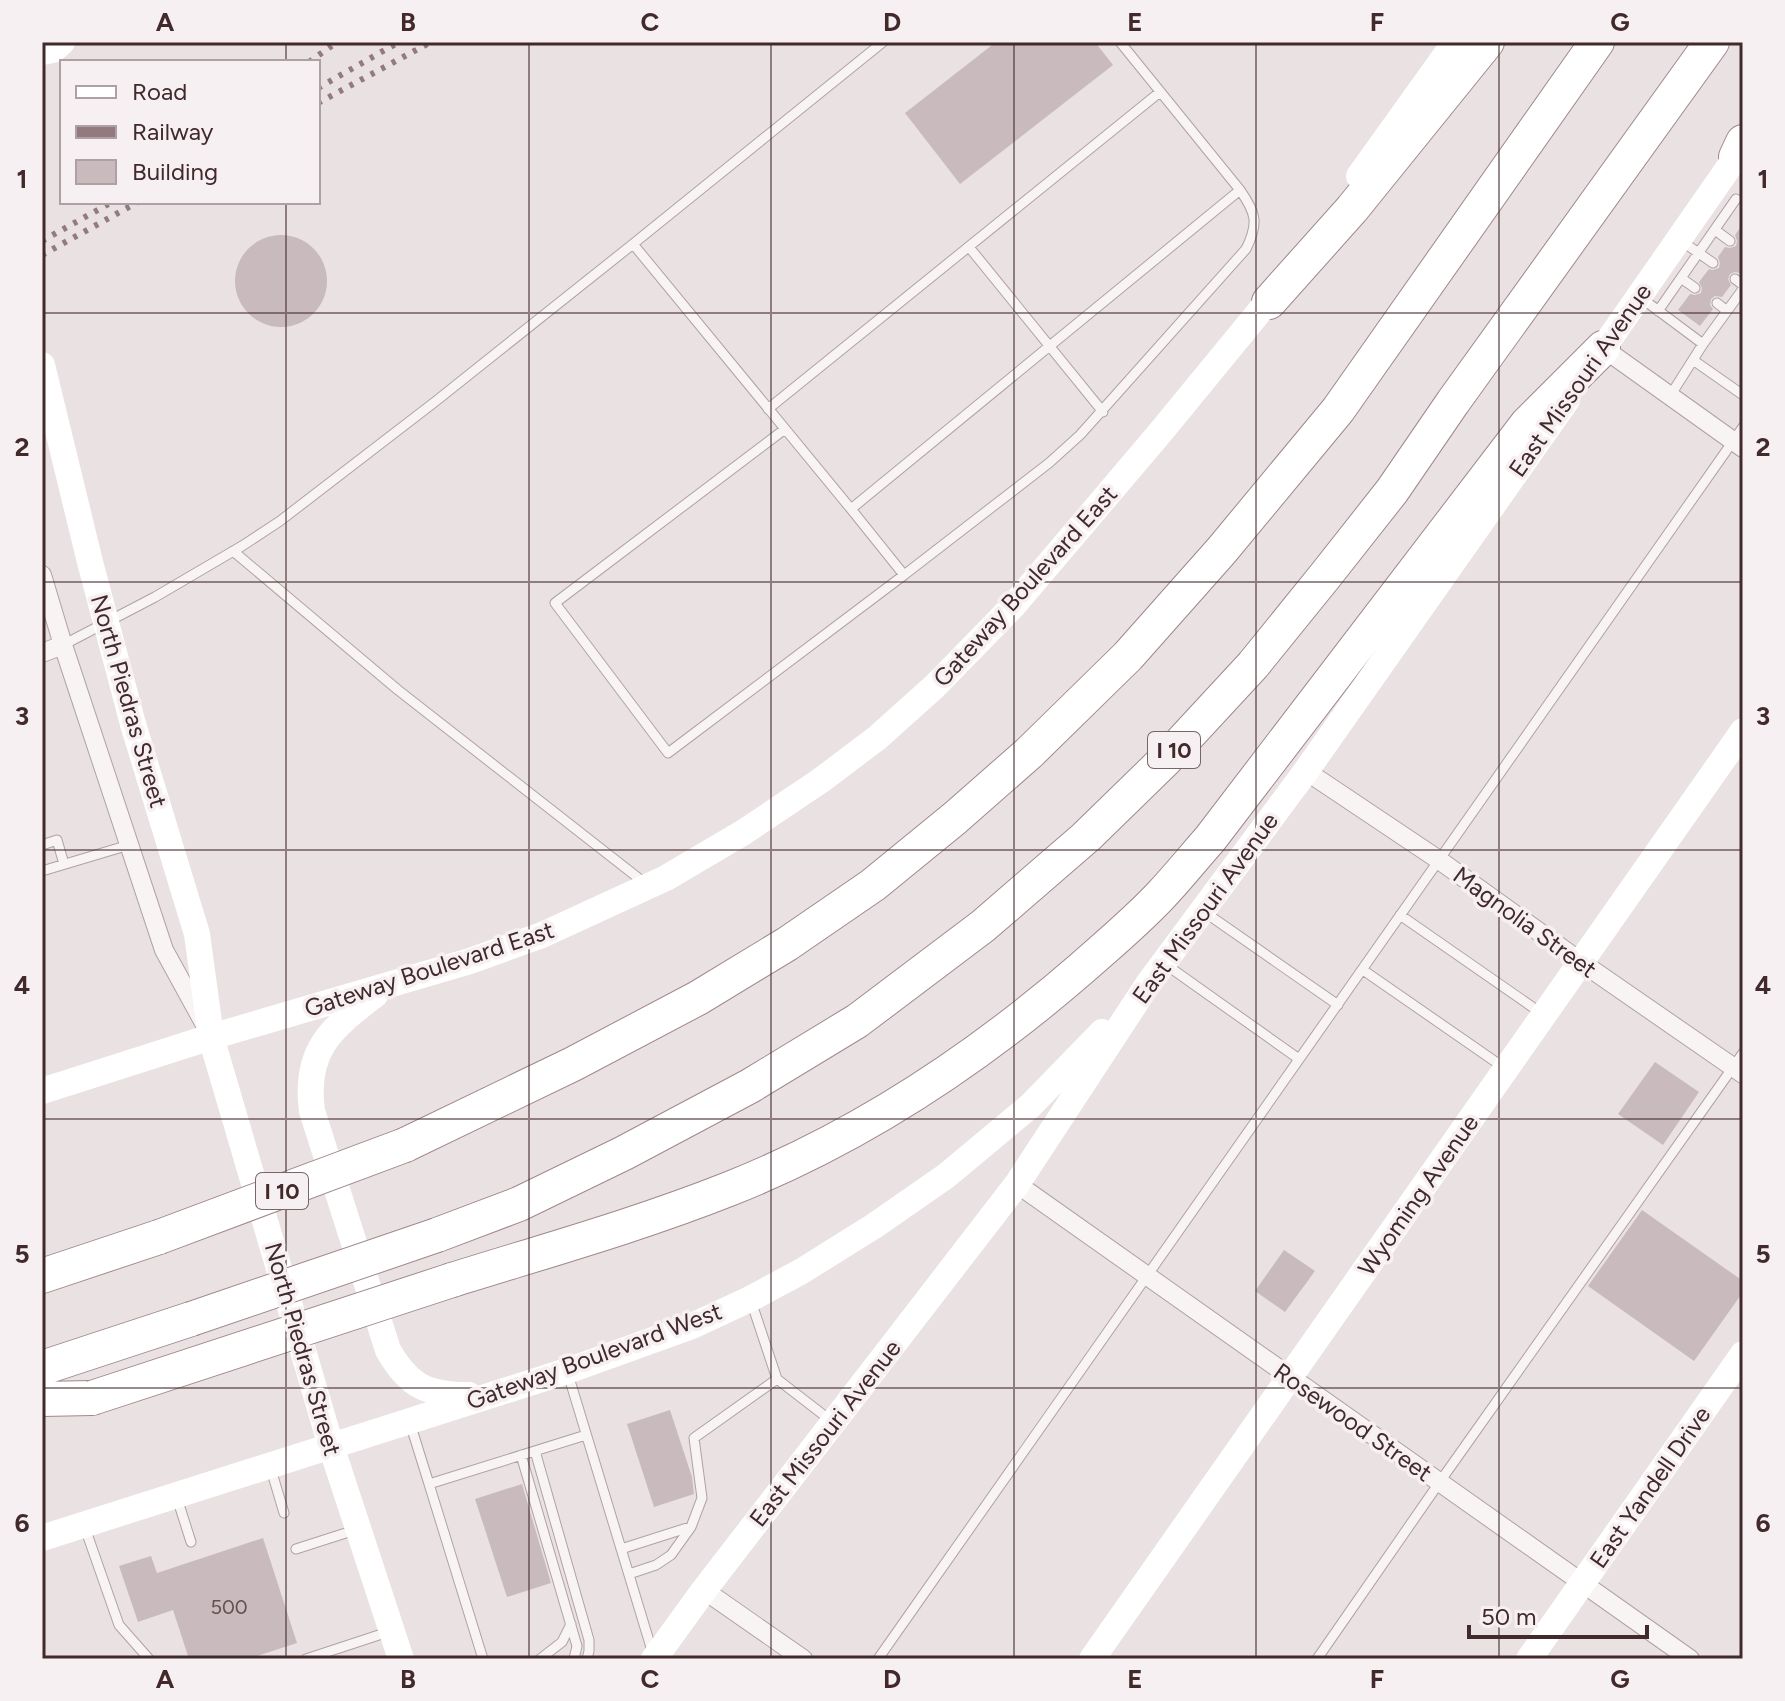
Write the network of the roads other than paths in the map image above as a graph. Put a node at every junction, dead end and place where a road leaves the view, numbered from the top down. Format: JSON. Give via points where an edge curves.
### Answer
{"nodes":[{"id":1,"x":46,"y":42,"type":"edge"},
{"id":2,"x":62,"y":42,"type":"edge"},
{"id":3,"x":883,"y":42,"type":"edge"},
{"id":4,"x":1120,"y":42,"type":"edge"},
{"id":5,"x":1455,"y":42,"type":"edge"},
{"id":6,"x":1487,"y":42,"type":"edge"},
{"id":7,"x":1597,"y":42,"type":"edge"},
{"id":8,"x":1712,"y":42,"type":"edge"},
{"id":9,"x":42,"y":51,"type":"edge"},
{"id":10,"x":1160,"y":92,"type":"junction"},
{"id":11,"x":1734,"y":177,"type":"edge"},
{"id":12,"x":1240,"y":190,"type":"junction"},
{"id":13,"x":1715,"y":230,"type":"junction"},
{"id":14,"x":1730,"y":241,"type":"dead end"},
{"id":15,"x":633,"y":244,"type":"junction"},
{"id":16,"x":1688,"y":246,"type":"junction"},
{"id":17,"x":969,"y":247,"type":"junction"},
{"id":18,"x":1713,"y":263,"type":"dead end"},
{"id":19,"x":1681,"y":278,"type":"junction"},
{"id":20,"x":1740,"y":284,"type":"edge"},
{"id":21,"x":1695,"y":288,"type":"dead end"},
{"id":22,"x":1269,"y":302,"type":"junction"},
{"id":23,"x":1717,"y":303,"type":"dead end"},
{"id":24,"x":1648,"y":304,"type":"junction"},
{"id":25,"x":1727,"y":311,"type":"junction"},
{"id":26,"x":1703,"y":344,"type":"junction"},
{"id":27,"x":1049,"y":346,"type":"junction"},
{"id":28,"x":1603,"y":348,"type":"junction"},
{"id":29,"x":1693,"y":360,"type":"junction"},
{"id":30,"x":42,"y":365,"type":"edge"},
{"id":31,"x":1743,"y":395,"type":"edge"},
{"id":32,"x":1670,"y":396,"type":"junction"},
{"id":33,"x":768,"y":409,"type":"junction"},
{"id":34,"x":1103,"y":412,"type":"junction"},
{"id":35,"x":785,"y":429,"type":"junction"},
{"id":36,"x":1740,"y":438,"type":"edge"},
{"id":37,"x":851,"y":509,"type":"junction"},
{"id":38,"x":233,"y":551,"type":"junction"},
{"id":39,"x":42,"y":575,"type":"edge"},
{"id":40,"x":904,"y":575,"type":"junction"},
{"id":41,"x":63,"y":645,"type":"junction"},
{"id":42,"x":42,"y":653,"type":"edge"},
{"id":43,"x":1743,"y":731,"type":"edge"},
{"id":44,"x":1306,"y":771,"type":"junction"},
{"id":45,"x":42,"y":845,"type":"edge"},
{"id":46,"x":129,"y":845,"type":"junction"},
{"id":47,"x":1439,"y":860,"type":"junction"},
{"id":48,"x":64,"y":864,"type":"junction"},
{"id":49,"x":42,"y":871,"type":"edge"},
{"id":50,"x":648,"y":886,"type":"junction"},
{"id":51,"x":1202,"y":911,"type":"junction"},
{"id":52,"x":1400,"y":915,"type":"junction"},
{"id":53,"x":1581,"y":962,"type":"junction"},
{"id":54,"x":1363,"y":970,"type":"junction"},
{"id":55,"x":1156,"y":974,"type":"junction"},
{"id":56,"x":388,"y":986,"type":"junction"},
{"id":57,"x":1338,"y":1005,"type":"junction"},
{"id":58,"x":1544,"y":1014,"type":"junction"},
{"id":59,"x":211,"y":1037,"type":"junction"},
{"id":60,"x":1299,"y":1059,"type":"junction"},
{"id":61,"x":1740,"y":1065,"type":"edge"},
{"id":62,"x":1506,"y":1069,"type":"junction"},
{"id":63,"x":42,"y":1091,"type":"edge"},
{"id":64,"x":1017,"y":1184,"type":"junction"},
{"id":65,"x":42,"y":1276,"type":"edge"},
{"id":66,"x":1147,"y":1277,"type":"junction"},
{"id":67,"x":750,"y":1299,"type":"junction"},
{"id":68,"x":1743,"y":1354,"type":"edge"},
{"id":69,"x":42,"y":1368,"type":"edge"},
{"id":70,"x":567,"y":1371,"type":"junction"},
{"id":71,"x":1290,"y":1377,"type":"junction"},
{"id":72,"x":777,"y":1379,"type":"junction"},
{"id":73,"x":486,"y":1396,"type":"junction"},
{"id":74,"x":42,"y":1399,"type":"edge"},
{"id":75,"x":409,"y":1421,"type":"junction"},
{"id":76,"x":833,"y":1422,"type":"junction"},
{"id":77,"x":586,"y":1435,"type":"junction"},
{"id":78,"x":331,"y":1446,"type":"junction"},
{"id":79,"x":535,"y":1451,"type":"junction"},
{"id":80,"x":521,"y":1455,"type":"junction"},
{"id":81,"x":269,"y":1465,"type":"junction"},
{"id":82,"x":1439,"y":1483,"type":"junction"},
{"id":83,"x":429,"y":1484,"type":"junction"},
{"id":84,"x":176,"y":1495,"type":"junction"},
{"id":85,"x":284,"y":1513,"type":"dead end"},
{"id":86,"x":85,"y":1525,"type":"junction"},
{"id":87,"x":691,"y":1527,"type":"junction"},
{"id":88,"x":358,"y":1529,"type":"junction"},
{"id":89,"x":42,"y":1538,"type":"edge"},
{"id":90,"x":191,"y":1542,"type":"dead end"},
{"id":91,"x":296,"y":1549,"type":"dead end"},
{"id":92,"x":621,"y":1549,"type":"junction"},
{"id":93,"x":629,"y":1574,"type":"junction"},
{"id":94,"x":1581,"y":1584,"type":"junction"},
{"id":95,"x":704,"y":1590,"type":"junction"},
{"id":96,"x":571,"y":1624,"type":"junction"},
{"id":97,"x":391,"y":1631,"type":"junction"},
{"id":98,"x":149,"y":1659,"type":"edge"},
{"id":99,"x":306,"y":1659,"type":"edge"},
{"id":100,"x":401,"y":1659,"type":"edge"},
{"id":101,"x":483,"y":1659,"type":"edge"},
{"id":102,"x":540,"y":1659,"type":"edge"},
{"id":103,"x":574,"y":1659,"type":"edge"},
{"id":104,"x":587,"y":1659,"type":"edge"},
{"id":105,"x":654,"y":1659,"type":"edge"},
{"id":106,"x":803,"y":1659,"type":"edge"},
{"id":107,"x":878,"y":1659,"type":"edge"},
{"id":108,"x":1092,"y":1659,"type":"edge"},
{"id":109,"x":1317,"y":1659,"type":"edge"},
{"id":110,"x":1529,"y":1659,"type":"edge"},
{"id":111,"x":1690,"y":1659,"type":"edge"}],
"edges":[{"from":1,"to":9,"type":"main road"},
{"from":2,"to":9,"type":"main road"},
{"from":3,"to":15,"type":"lane"},
{"from":4,"to":10,"type":"lane"},
{"from":5,"to":22,"type":"main road","name":"Gateway Boulevard East"},
{"from":6,"to":22,"type":"highway"},
{"from":7,"to":65,"type":"highway","number":"I 10","bridge":true,"via":[[1338,410],[1222,550],[1128,656],[1029,753],[873,885],[698,998],[405,1145]]},
{"from":8,"to":69,"type":"highway","number":"I 10","bridge":true,"via":[[1392,491],[1253,665],[1086,837],[983,926],[804,1054],[519,1204]]},
{"from":10,"to":12,"type":"lane"},
{"from":10,"to":17,"type":"lane"},
{"from":11,"to":13,"type":"lane"},
{"from":11,"to":16,"type":"main road","name":"East Missouri Avenue"},
{"from":12,"to":27,"type":"lane"},
{"from":12,"to":34,"type":"lane","via":[[1255,219],[1246,249]]},
{"from":13,"to":14,"type":"lane"},
{"from":13,"to":16,"type":"lane"},
{"from":15,"to":33,"type":"lane"},
{"from":15,"to":38,"type":"lane","via":[[329,484]]},
{"from":16,"to":18,"type":"lane"},
{"from":16,"to":19,"type":"lane"},
{"from":16,"to":24,"type":"main road","name":"East Missouri Avenue"},
{"from":17,"to":27,"type":"lane"},
{"from":17,"to":33,"type":"lane"},
{"from":19,"to":21,"type":"lane"},
{"from":19,"to":24,"type":"lane"},
{"from":20,"to":25,"type":"lane"},
{"from":22,"to":50,"type":"main road","name":"Gateway Boulevard East","via":[[1013,606],[935,686],[820,781]]},
{"from":23,"to":25,"type":"lane"},
{"from":24,"to":26,"type":"lane"},
{"from":24,"to":28,"type":"main road","name":"East Missouri Avenue"},
{"from":25,"to":26,"type":"lane"},
{"from":26,"to":29,"type":"lane"},
{"from":27,"to":34,"type":"lane"},
{"from":27,"to":37,"type":"lane"},
{"from":28,"to":32,"type":"street"},
{"from":28,"to":44,"type":"main road","name":"East Missouri Avenue"},
{"from":28,"to":74,"type":"highway","bridge":true,"via":[[1527,424],[1162,895],[1041,1004],[928,1085],[777,1168],[637,1223],[92,1398]]},
{"from":29,"to":31,"type":"lane"},
{"from":29,"to":32,"type":"lane"},
{"from":30,"to":59,"type":"main road","name":"North Piedras Street","bridge":true,"via":[[133,724],[197,934]]},
{"from":32,"to":36,"type":"street"},
{"from":33,"to":35,"type":"lane"},
{"from":34,"to":40,"type":"lane","via":[[1049,463]]},
{"from":35,"to":37,"type":"lane"},
{"from":35,"to":40,"type":"lane","via":[[555,603],[668,753]]},
{"from":36,"to":47,"type":"lane"},
{"from":37,"to":40,"type":"lane"},
{"from":38,"to":41,"type":"lane"},
{"from":38,"to":50,"type":"lane","via":[[398,690]]},
{"from":39,"to":41,"type":"street","name":"North Piedras Street"},
{"from":41,"to":42,"type":"street"},
{"from":41,"to":46,"type":"street","name":"North Piedras Street"},
{"from":43,"to":53,"type":"main road","name":"Wyoming Avenue"},
{"from":44,"to":47,"type":"street","name":"Magnolia Street"},
{"from":44,"to":51,"type":"main road","name":"East Missouri Avenue"},
{"from":45,"to":48,"type":"lane","via":[[57,840]]},
{"from":46,"to":48,"type":"lane"},
{"from":46,"to":59,"type":"street","name":"North Piedras Street","via":[[164,950]]},
{"from":47,"to":52,"type":"lane"},
{"from":47,"to":53,"type":"street","name":"Magnolia Street"},
{"from":48,"to":49,"type":"lane"},
{"from":50,"to":56,"type":"main road","name":"Gateway Boulevard East","via":[[542,935]]},
{"from":51,"to":55,"type":"main road","name":"East Missouri Avenue"},
{"from":51,"to":57,"type":"lane"},
{"from":52,"to":54,"type":"lane"},
{"from":52,"to":58,"type":"lane"},
{"from":53,"to":58,"type":"main road","name":"Wyoming Avenue"},
{"from":53,"to":61,"type":"street","name":"Magnolia Street"},
{"from":54,"to":57,"type":"lane"},
{"from":54,"to":62,"type":"lane"},
{"from":55,"to":60,"type":"lane"},
{"from":55,"to":64,"type":"main road","name":"East Missouri Avenue"},
{"from":55,"to":67,"type":"main road","name":"Gateway Boulevard West","via":[[1030,1106],[946,1176],[874,1226]]},
{"from":56,"to":59,"type":"main road","name":"Gateway Boulevard East"},
{"from":56,"to":73,"type":"main road","via":[[332,1031],[319,1049],[310,1079],[312,1111],[388,1350],[398,1367],[407,1378],[445,1395]]},
{"from":57,"to":60,"type":"lane"},
{"from":58,"to":62,"type":"main road","name":"Wyoming Avenue"},
{"from":59,"to":63,"type":"main road","name":"Gateway Boulevard East"},
{"from":59,"to":78,"type":"main road","name":"North Piedras Street"},
{"from":60,"to":66,"type":"lane"},
{"from":61,"to":82,"type":"lane"},
{"from":62,"to":71,"type":"main road","name":"Wyoming Avenue"},
{"from":64,"to":66,"type":"street","name":"Rosewood Street"},
{"from":64,"to":76,"type":"main road","name":"East Missouri Avenue"},
{"from":66,"to":71,"type":"street","name":"Rosewood Street"},
{"from":66,"to":107,"type":"lane"},
{"from":67,"to":70,"type":"main road","name":"Gateway Boulevard West"},
{"from":67,"to":72,"type":"lane"},
{"from":68,"to":94,"type":"main road","name":"East Yandell Drive"},
{"from":70,"to":73,"type":"main road","name":"Gateway Boulevard West"},
{"from":70,"to":77,"type":"lane"},
{"from":71,"to":82,"type":"street","name":"Rosewood Street"},
{"from":71,"to":108,"type":"main road","name":"Wyoming Avenue"},
{"from":72,"to":76,"type":"lane"},
{"from":72,"to":87,"type":"lane","via":[[694,1438],[702,1498]]},
{"from":73,"to":75,"type":"main road","name":"Gateway Boulevard West"},
{"from":75,"to":78,"type":"main road","name":"Gateway Boulevard West"},
{"from":75,"to":83,"type":"lane"},
{"from":76,"to":95,"type":"main road","name":"East Missouri Avenue"},
{"from":77,"to":79,"type":"lane"},
{"from":77,"to":92,"type":"lane"},
{"from":78,"to":81,"type":"main road","name":"Gateway Boulevard West"},
{"from":78,"to":88,"type":"main road","name":"North Piedras Street"},
{"from":79,"to":80,"type":"lane"},
{"from":79,"to":104,"type":"lane","via":[[589,1640]]},
{"from":80,"to":83,"type":"lane"},
{"from":80,"to":96,"type":"lane"},
{"from":81,"to":84,"type":"main road","name":"Gateway Boulevard West"},
{"from":81,"to":85,"type":"lane"},
{"from":82,"to":94,"type":"street","name":"Rosewood Street"},
{"from":82,"to":109,"type":"lane"},
{"from":83,"to":101,"type":"lane"},
{"from":84,"to":86,"type":"main road","name":"Gateway Boulevard West"},
{"from":84,"to":90,"type":"lane"},
{"from":86,"to":89,"type":"main road","name":"Gateway Boulevard West"},
{"from":86,"to":98,"type":"lane","via":[[119,1625]]},
{"from":87,"to":92,"type":"lane"},
{"from":87,"to":93,"type":"lane","via":[[671,1555]]},
{"from":88,"to":91,"type":"lane"},
{"from":88,"to":97,"type":"main road","name":"North Piedras Street"},
{"from":92,"to":93,"type":"lane"},
{"from":93,"to":105,"type":"lane"},
{"from":94,"to":110,"type":"main road","name":"East Yandell Drive"},
{"from":94,"to":111,"type":"street","name":"Rosewood Street"},
{"from":95,"to":105,"type":"main road","name":"East Missouri Avenue"},
{"from":95,"to":106,"type":"street"},
{"from":96,"to":102,"type":"lane","via":[[562,1642]]},
{"from":96,"to":103,"type":"lane","via":[[577,1646]]},
{"from":97,"to":99,"type":"lane"},
{"from":97,"to":100,"type":"main road","name":"North Piedras Street"}]}
